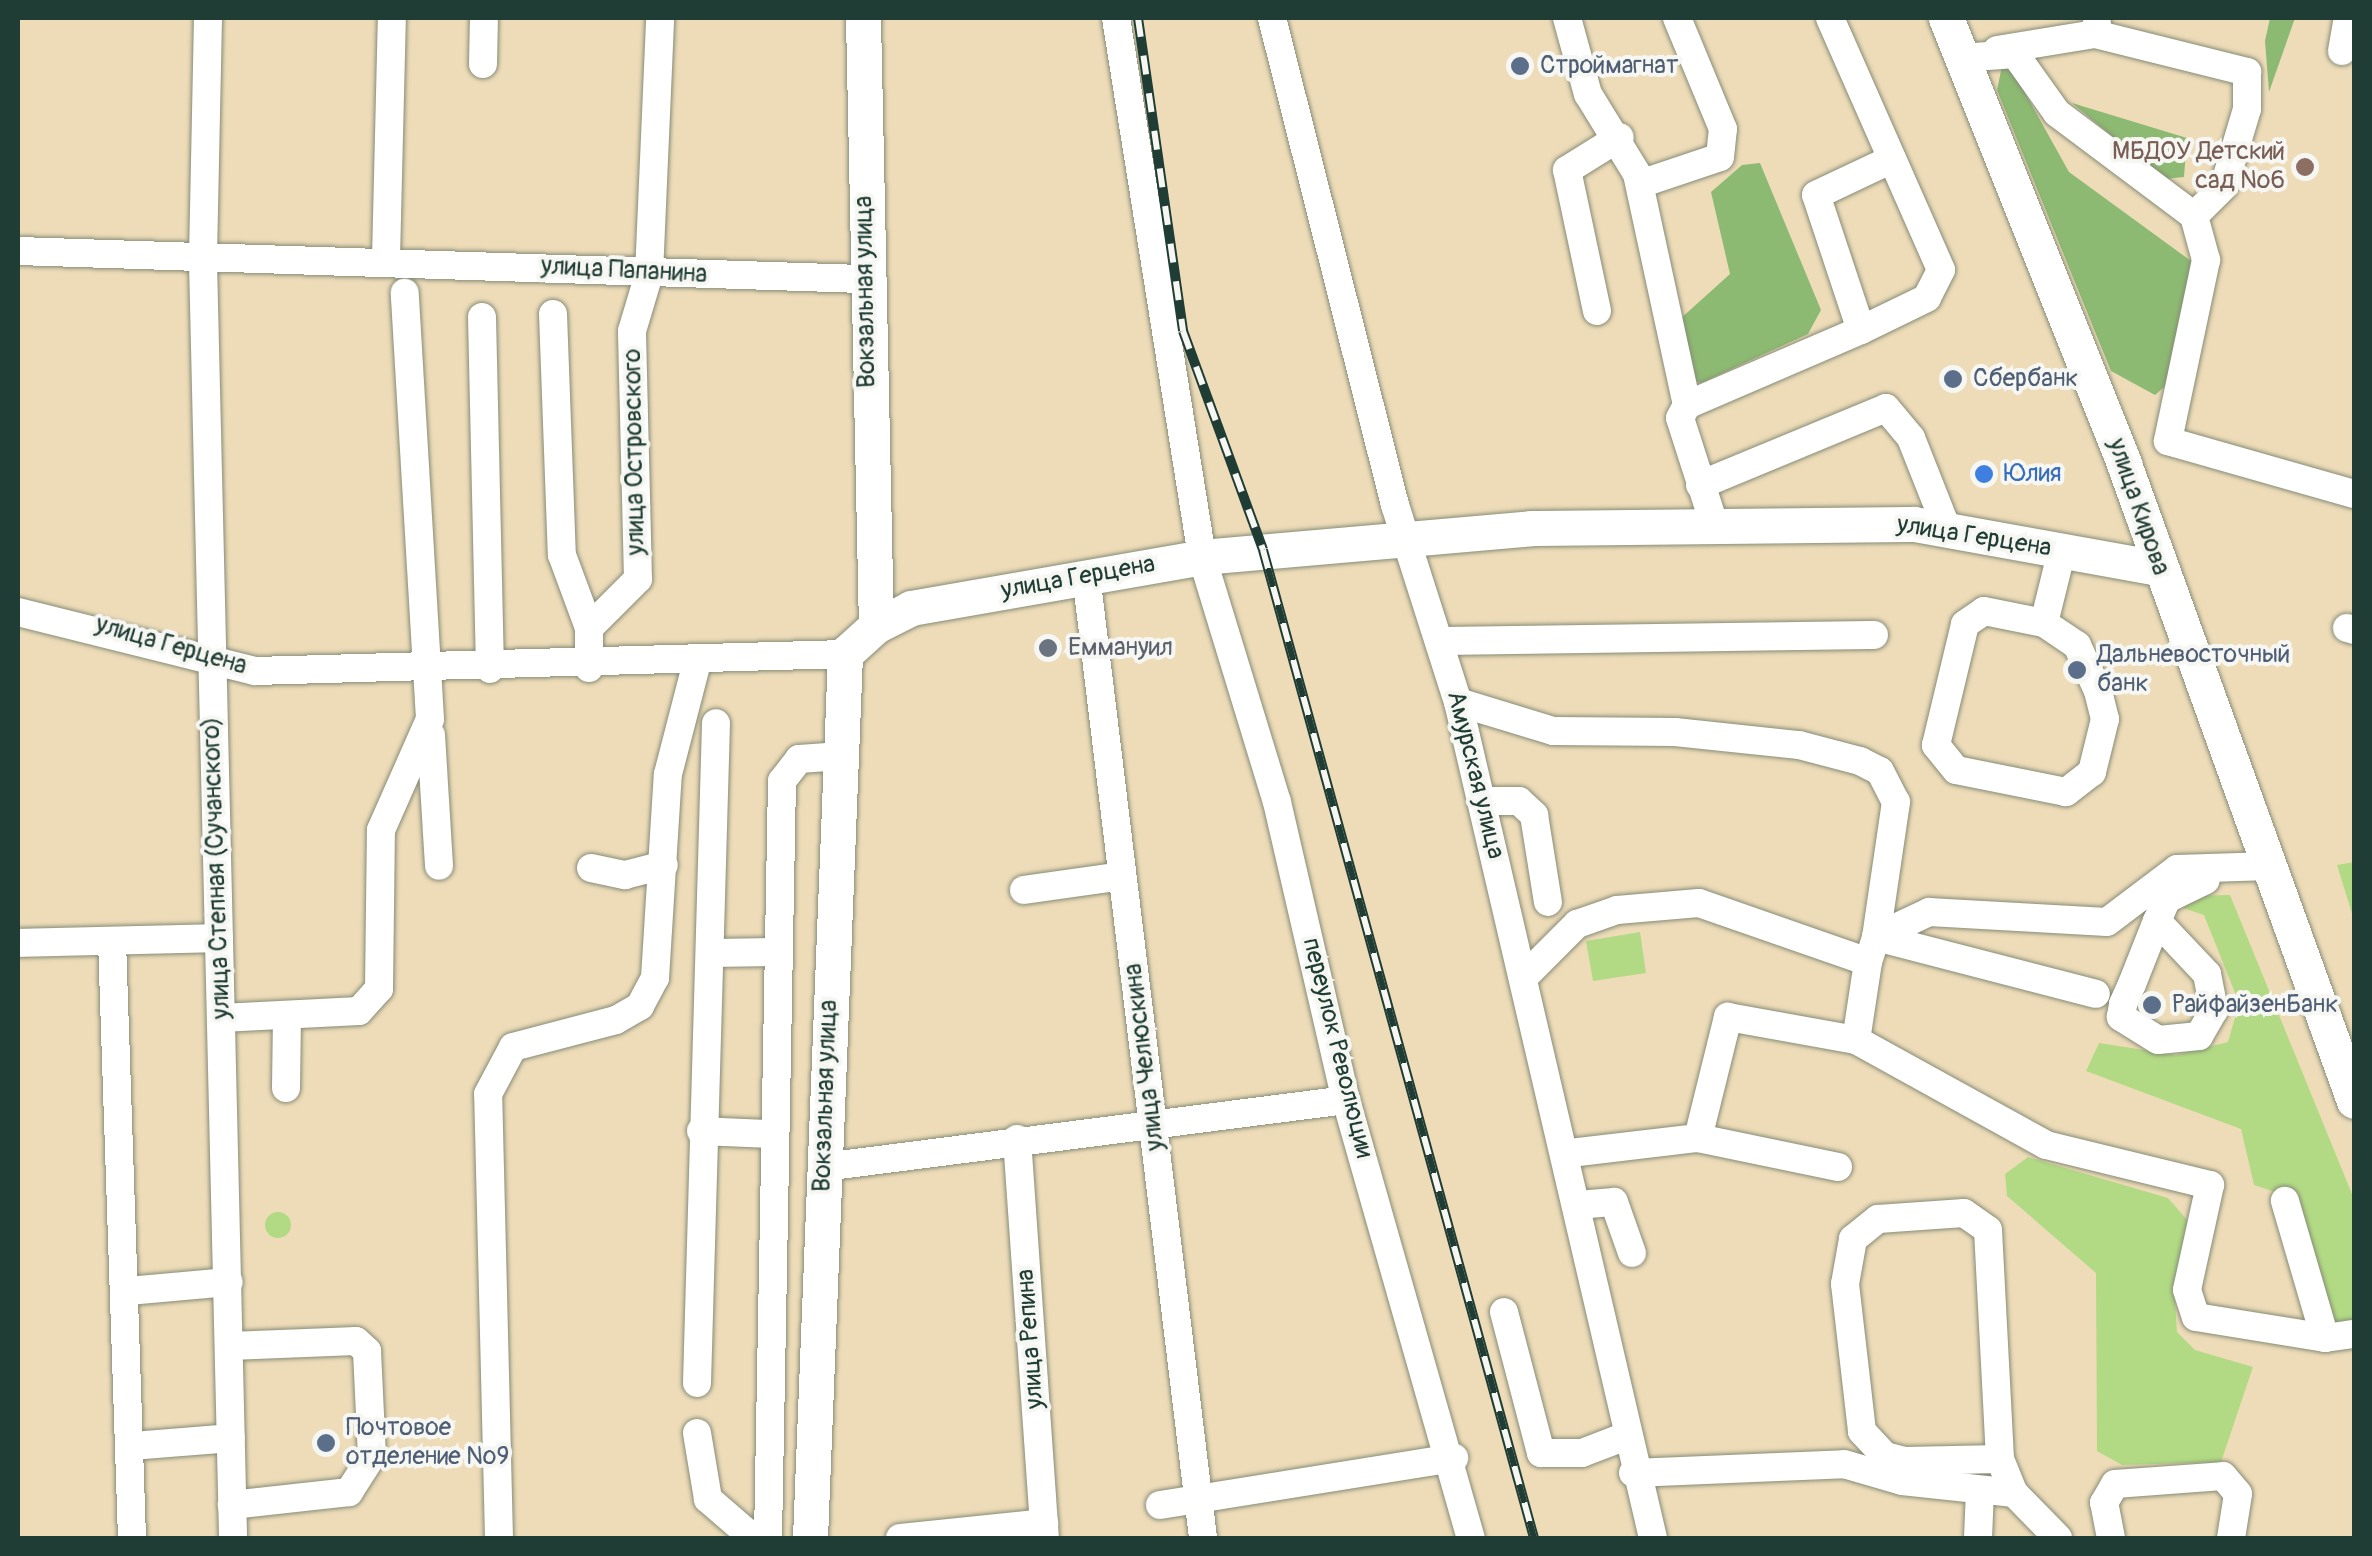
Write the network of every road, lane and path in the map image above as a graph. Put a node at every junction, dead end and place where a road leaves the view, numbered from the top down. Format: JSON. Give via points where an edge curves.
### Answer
{"nodes":[{"id":1,"x":208,"y":18,"type":"edge"},
{"id":2,"x":392,"y":18,"type":"edge"},
{"id":3,"x":484,"y":18,"type":"edge"},
{"id":4,"x":660,"y":18,"type":"edge"},
{"id":5,"x":863,"y":18,"type":"edge"},
{"id":6,"x":1116,"y":18,"type":"edge"},
{"id":7,"x":1272,"y":18,"type":"edge"},
{"id":8,"x":1567,"y":18,"type":"edge"},
{"id":9,"x":1678,"y":18,"type":"edge"},
{"id":10,"x":1830,"y":18,"type":"edge"},
{"id":11,"x":1946,"y":18,"type":"edge"},
{"id":12,"x":2348,"y":18,"type":"edge"},
{"id":13,"x":2342,"y":51,"type":"dead end"},
{"id":14,"x":1961,"y":58,"type":"junction"},
{"id":15,"x":482,"y":64,"type":"dead end"},
{"id":16,"x":1620,"y":138,"type":"junction"},
{"id":17,"x":1892,"y":158,"type":"junction"},
{"id":18,"x":1640,"y":184,"type":"junction"},
{"id":19,"x":2194,"y":216,"type":"junction"},
{"id":20,"x":18,"y":251,"type":"edge"},
{"id":21,"x":386,"y":258,"type":"junction"},
{"id":22,"x":203,"y":262,"type":"junction"},
{"id":23,"x":649,"y":274,"type":"junction"},
{"id":24,"x":863,"y":279,"type":"junction"},
{"id":25,"x":405,"y":293,"type":"dead end"},
{"id":26,"x":1597,"y":311,"type":"dead end"},
{"id":27,"x":553,"y":314,"type":"dead end"},
{"id":28,"x":482,"y":317,"type":"dead end"},
{"id":29,"x":1861,"y":330,"type":"junction"},
{"id":30,"x":1687,"y":405,"type":"junction"},
{"id":31,"x":1700,"y":485,"type":"junction"},
{"id":32,"x":2354,"y":494,"type":"edge"},
{"id":33,"x":1714,"y":524,"type":"junction"},
{"id":34,"x":1946,"y":529,"type":"junction"},
{"id":35,"x":1409,"y":538,"type":"junction"},
{"id":36,"x":2062,"y":550,"type":"junction"},
{"id":37,"x":1202,"y":557,"type":"junction"},
{"id":38,"x":2159,"y":568,"type":"junction"},
{"id":39,"x":1086,"y":575,"type":"junction"},
{"id":40,"x":18,"y":612,"type":"edge"},
{"id":41,"x":2044,"y":623,"type":"junction"},
{"id":42,"x":876,"y":626,"type":"junction"},
{"id":43,"x":589,"y":628,"type":"junction"},
{"id":44,"x":1874,"y":635,"type":"dead end"},
{"id":45,"x":1439,"y":642,"type":"junction"},
{"id":46,"x":846,"y":654,"type":"junction"},
{"id":47,"x":211,"y":660,"type":"junction"},
{"id":48,"x":697,"y":662,"type":"junction"},
{"id":49,"x":589,"y":668,"type":"junction"},
{"id":50,"x":490,"y":669,"type":"junction"},
{"id":51,"x":428,"y":672,"type":"junction"},
{"id":52,"x":1458,"y":702,"type":"junction"},
{"id":53,"x":430,"y":719,"type":"junction"},
{"id":54,"x":716,"y":723,"type":"dead end"},
{"id":55,"x":838,"y":756,"type":"junction"},
{"id":56,"x":1482,"y":800,"type":"junction"},
{"id":57,"x":664,"y":865,"type":"junction"},
{"id":58,"x":438,"y":866,"type":"dead end"},
{"id":59,"x":2270,"y":866,"type":"junction"},
{"id":60,"x":591,"y":868,"type":"dead end"},
{"id":61,"x":1122,"y":876,"type":"junction"},
{"id":62,"x":1024,"y":890,"type":"dead end"},
{"id":63,"x":1548,"y":902,"type":"dead end"},
{"id":64,"x":2157,"y":921,"type":"dead end"},
{"id":65,"x":219,"y":938,"type":"junction"},
{"id":66,"x":112,"y":941,"type":"junction"},
{"id":67,"x":18,"y":943,"type":"edge"},
{"id":68,"x":1872,"y":949,"type":"junction"},
{"id":69,"x":776,"y":952,"type":"junction"},
{"id":70,"x":710,"y":953,"type":"junction"},
{"id":71,"x":1525,"y":976,"type":"junction"},
{"id":72,"x":2096,"y":994,"type":"dead end"},
{"id":73,"x":2320,"y":1001,"type":"junction"},
{"id":74,"x":287,"y":1017,"type":"junction"},
{"id":75,"x":221,"y":1018,"type":"junction"},
{"id":76,"x":2354,"y":1021,"type":"edge"},
{"id":77,"x":1856,"y":1040,"type":"junction"},
{"id":78,"x":286,"y":1088,"type":"dead end"},
{"id":79,"x":1346,"y":1100,"type":"junction"},
{"id":80,"x":2354,"y":1100,"type":"edge"},
{"id":81,"x":1152,"y":1120,"type":"junction"},
{"id":82,"x":701,"y":1131,"type":"junction"},
{"id":83,"x":770,"y":1134,"type":"junction"},
{"id":84,"x":1698,"y":1138,"type":"junction"},
{"id":85,"x":1018,"y":1139,"type":"junction"},
{"id":86,"x":1570,"y":1153,"type":"junction"},
{"id":87,"x":824,"y":1167,"type":"junction"},
{"id":88,"x":1838,"y":1167,"type":"dead end"},
{"id":89,"x":2285,"y":1202,"type":"dead end"},
{"id":90,"x":1578,"y":1205,"type":"junction"},
{"id":91,"x":1632,"y":1253,"type":"dead end"},
{"id":92,"x":230,"y":1282,"type":"junction"},
{"id":93,"x":128,"y":1291,"type":"junction"},
{"id":94,"x":1504,"y":1312,"type":"dead end"},
{"id":95,"x":2354,"y":1334,"type":"edge"},
{"id":96,"x":2325,"y":1338,"type":"junction"},
{"id":97,"x":230,"y":1346,"type":"junction"},
{"id":98,"x":697,"y":1383,"type":"dead end"},
{"id":99,"x":697,"y":1433,"type":"dead end"},
{"id":100,"x":1624,"y":1437,"type":"junction"},
{"id":101,"x":230,"y":1438,"type":"junction"},
{"id":102,"x":132,"y":1446,"type":"junction"},
{"id":103,"x":1454,"y":1458,"type":"junction"},
{"id":104,"x":2000,"y":1459,"type":"junction"},
{"id":105,"x":1633,"y":1473,"type":"junction"},
{"id":106,"x":1980,"y":1491,"type":"junction"},
{"id":107,"x":2014,"y":1494,"type":"junction"},
{"id":108,"x":1199,"y":1502,"type":"junction"},
{"id":109,"x":232,"y":1505,"type":"junction"},
{"id":110,"x":1160,"y":1506,"type":"dead end"},
{"id":111,"x":1045,"y":1530,"type":"edge"},
{"id":112,"x":132,"y":1538,"type":"edge"},
{"id":113,"x":233,"y":1538,"type":"edge"},
{"id":114,"x":499,"y":1538,"type":"edge"},
{"id":115,"x":753,"y":1538,"type":"edge"},
{"id":116,"x":768,"y":1538,"type":"edge"},
{"id":117,"x":810,"y":1538,"type":"edge"},
{"id":118,"x":900,"y":1538,"type":"edge"},
{"id":119,"x":1203,"y":1538,"type":"edge"},
{"id":120,"x":1471,"y":1538,"type":"edge"},
{"id":121,"x":1653,"y":1538,"type":"edge"},
{"id":122,"x":1978,"y":1538,"type":"edge"},
{"id":123,"x":2058,"y":1538,"type":"edge"},
{"id":124,"x":2111,"y":1538,"type":"edge"},
{"id":125,"x":2231,"y":1538,"type":"edge"}],
"edges":[{"from":1,"to":22,"type":"street","name":"улица Степная (Сучанского)"},
{"from":2,"to":21,"type":"street"},
{"from":3,"to":15,"type":"street"},
{"from":4,"to":23,"type":"street","name":"улица Островского"},
{"from":5,"to":24,"type":"main road","name":"Вокзальная улица"},
{"from":6,"to":37,"type":"street","name":"переулок Революции"},
{"from":7,"to":35,"type":"street","name":"Амурская улица"},
{"from":8,"to":16,"type":"street","via":[[1588,94]]},
{"from":9,"to":18,"type":"street","via":[[1723,130],[1720,157]]},
{"from":10,"to":17,"type":"street"},
{"from":11,"to":14,"type":"main road","name":"улица Кирова"},
{"from":12,"to":13,"type":"street"},
{"from":14,"to":19,"type":"street","via":[[2015,54],[2056,113]]},
{"from":14,"to":19,"type":"street","via":[[2096,28],[2247,72],[2247,109],[2224,186]]},
{"from":14,"to":38,"type":"main road","name":"улица Кирова"},
{"from":16,"to":18,"type":"street"},
{"from":16,"to":26,"type":"street","via":[[1567,170]]},
{"from":17,"to":29,"type":"street","via":[[1940,280],[1927,298]]},
{"from":17,"to":29,"type":"street","via":[[1816,195]]},
{"from":18,"to":30,"type":"street"},
{"from":19,"to":32,"type":"street","via":[[2206,260],[2168,441]]},
{"from":20,"to":22,"type":"street","name":"улица Папанина"},
{"from":21,"to":22,"type":"street","name":"улица Папанина"},
{"from":21,"to":23,"type":"street","name":"улица Папанина"},
{"from":22,"to":47,"type":"street","name":"улица Степная (Сучанского)"},
{"from":23,"to":24,"type":"street","name":"улица Папанина"},
{"from":23,"to":43,"type":"street","name":"улица Островского","via":[[632,330],[638,579]]},
{"from":24,"to":42,"type":"main road","name":"Вокзальная улица"},
{"from":25,"to":51,"type":"street"},
{"from":27,"to":43,"type":"street","via":[[562,556]]},
{"from":28,"to":50,"type":"street"},
{"from":29,"to":30,"type":"street"},
{"from":30,"to":31,"type":"street","via":[[1681,428]]},
{"from":31,"to":33,"type":"street"},
{"from":31,"to":34,"type":"street","via":[[1886,408],[1911,438]]},
{"from":33,"to":34,"type":"main road","name":"улица Герцена"},
{"from":33,"to":35,"type":"main road","name":"улица Герцена"},
{"from":34,"to":36,"type":"main road","name":"улица Герцена"},
{"from":35,"to":37,"type":"main road","name":"улица Герцена"},
{"from":35,"to":45,"type":"street","name":"Амурская улица"},
{"from":36,"to":38,"type":"main road","name":"улица Герцена"},
{"from":36,"to":41,"type":"street"},
{"from":37,"to":39,"type":"main road","name":"улица Герцена"},
{"from":37,"to":79,"type":"street","name":"переулок Революции","via":[[1278,802]]},
{"from":38,"to":59,"type":"main road","name":"улица Кирова"},
{"from":39,"to":42,"type":"main road","name":"улица Герцена","via":[[911,608]]},
{"from":39,"to":61,"type":"street","name":"улица Челюскина"},
{"from":40,"to":47,"type":"street","name":"улица Герцена","via":[[69,618]]},
{"from":41,"to":41,"type":"street","via":[[1984,611],[1965,624],[1936,745],[1956,770],[2066,792],[2092,772],[2105,719],[2098,691],[2076,644]]},
{"from":42,"to":46,"type":"main road","name":"улица Герцена"},
{"from":43,"to":49,"type":"street"},
{"from":44,"to":45,"type":"street"},
{"from":45,"to":52,"type":"street","name":"Амурская улица"},
{"from":46,"to":48,"type":"street","name":"улица Герцена"},
{"from":46,"to":55,"type":"main road","name":"Вокзальная улица"},
{"from":47,"to":51,"type":"street","name":"улица Герцена","via":[[256,671]]},
{"from":47,"to":65,"type":"street","name":"улица Степная (Сучанского)"},
{"from":48,"to":49,"type":"street","name":"улица Герцена"},
{"from":48,"to":57,"type":"street","via":[[673,742]]},
{"from":49,"to":50,"type":"street","name":"улица Герцена"},
{"from":50,"to":51,"type":"street","name":"улица Герцена"},
{"from":51,"to":53,"type":"street"},
{"from":52,"to":56,"type":"street","name":"Амурская улица"},
{"from":52,"to":68,"type":"street","via":[[1536,729],[1799,744],[1880,770],[1896,802]]},
{"from":53,"to":58,"type":"street"},
{"from":53,"to":74,"type":"street","via":[[378,846],[380,989],[359,1010]]},
{"from":54,"to":70,"type":"street"},
{"from":55,"to":69,"type":"street","via":[[799,759],[782,781]]},
{"from":55,"to":87,"type":"main road","name":"Вокзальная улица"},
{"from":56,"to":63,"type":"street","via":[[1519,801],[1534,815]]},
{"from":56,"to":71,"type":"street","name":"Амурская улица"},
{"from":57,"to":60,"type":"street","via":[[625,876]]},
{"from":57,"to":114,"type":"street","via":[[656,978],[640,1006],[512,1047],[488,1094]]},
{"from":59,"to":64,"type":"street","via":[[2180,887]]},
{"from":59,"to":68,"type":"street","via":[[2176,869],[2107,922],[1966,910],[1909,917]]},
{"from":59,"to":73,"type":"main road","name":"улица Кирова"},
{"from":61,"to":62,"type":"street"},
{"from":61,"to":81,"type":"street","name":"улица Челюскина"},
{"from":65,"to":66,"type":"street"},
{"from":65,"to":75,"type":"street","name":"улица Степная (Сучанского)"},
{"from":66,"to":67,"type":"street"},
{"from":66,"to":93,"type":"street"},
{"from":68,"to":71,"type":"street","via":[[1683,903],[1595,914]]},
{"from":68,"to":72,"type":"street"},
{"from":68,"to":77,"type":"street"},
{"from":69,"to":70,"type":"street"},
{"from":69,"to":83,"type":"street"},
{"from":70,"to":82,"type":"street"},
{"from":71,"to":86,"type":"street","name":"Амурская улица"},
{"from":73,"to":76,"type":"main road"},
{"from":73,"to":80,"type":"main road","name":"улица Кирова"},
{"from":74,"to":75,"type":"street"},
{"from":74,"to":78,"type":"street"},
{"from":75,"to":92,"type":"street","name":"улица Степная (Сучанского)"},
{"from":77,"to":84,"type":"street","via":[[1728,1017]]},
{"from":77,"to":96,"type":"street","via":[[2046,1145],[2210,1185],[2187,1290],[2196,1316]]},
{"from":79,"to":81,"type":"street"},
{"from":79,"to":103,"type":"street","name":"переулок Революции"},
{"from":81,"to":85,"type":"street"},
{"from":81,"to":108,"type":"street","name":"улица Челюскина"},
{"from":82,"to":83,"type":"street"},
{"from":82,"to":98,"type":"street"},
{"from":83,"to":116,"type":"street"},
{"from":84,"to":86,"type":"street"},
{"from":84,"to":88,"type":"street"},
{"from":85,"to":87,"type":"street"},
{"from":85,"to":111,"type":"street","name":"улица Репина"},
{"from":86,"to":90,"type":"street","name":"Амурская улица"},
{"from":87,"to":117,"type":"main road","name":"Вокзальная улица"},
{"from":89,"to":96,"type":"street"},
{"from":90,"to":91,"type":"street","via":[[1614,1202]]},
{"from":90,"to":100,"type":"street","name":"Амурская улица"},
{"from":92,"to":93,"type":"street"},
{"from":92,"to":97,"type":"street","name":"улица Степная (Сучанского)"},
{"from":93,"to":102,"type":"street"},
{"from":94,"to":100,"type":"street","via":[[1541,1453],[1582,1453]]},
{"from":95,"to":96,"type":"street"},
{"from":97,"to":101,"type":"street","name":"улица Степная (Сучанского)"},
{"from":97,"to":109,"type":"street","via":[[356,1341],[367,1351],[372,1456],[349,1492]]},
{"from":99,"to":115,"type":"street","via":[[708,1499]]},
{"from":100,"to":105,"type":"street","name":"Амурская улица"},
{"from":101,"to":102,"type":"street"},
{"from":101,"to":109,"type":"street","name":"улица Степная (Сучанского)"},
{"from":102,"to":112,"type":"street"},
{"from":103,"to":108,"type":"street"},
{"from":103,"to":120,"type":"street","name":"переулок Революции"},
{"from":104,"to":104,"type":"street","via":[[1988,1230],[1964,1213],[1878,1219],[1854,1239],[1845,1284],[1862,1431],[1886,1456],[1905,1461]]},
{"from":104,"to":107,"type":"street"},
{"from":105,"to":106,"type":"street","via":[[1844,1464]]},
{"from":105,"to":121,"type":"street","name":"Амурская улица"},
{"from":106,"to":107,"type":"street"},
{"from":106,"to":122,"type":"street"},
{"from":107,"to":123,"type":"street"},
{"from":108,"to":110,"type":"street"},
{"from":108,"to":119,"type":"street","name":"улица Челюскина"},
{"from":109,"to":113,"type":"street","name":"улица Степная (Сучанского)"},
{"from":111,"to":118,"type":"street"},
{"from":124,"to":125,"type":"street","via":[[2106,1489],[2224,1476],[2238,1494]]}]}
